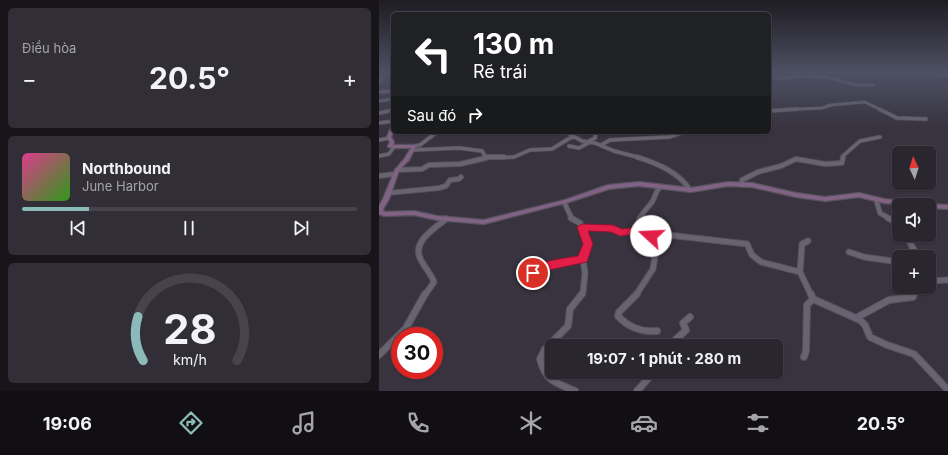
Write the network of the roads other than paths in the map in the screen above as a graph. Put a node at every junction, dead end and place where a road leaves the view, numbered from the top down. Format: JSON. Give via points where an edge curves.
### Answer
{"nodes":[{"id":1,"x":391,"y":91,"type":"edge"},
{"id":2,"x":379,"y":92,"type":"edge"},
{"id":3,"x":391,"y":99,"type":"edge"},
{"id":4,"x":379,"y":101,"type":"edge"},
{"id":5,"x":391,"y":110,"type":"edge"},
{"id":6,"x":771,"y":111,"type":"edge"},
{"id":7,"x":379,"y":113,"type":"edge"},
{"id":8,"x":926,"y":119,"type":"dead end"},
{"id":9,"x":391,"y":121,"type":"edge"},
{"id":10,"x":379,"y":123,"type":"edge"},
{"id":11,"x":391,"y":134,"type":"edge"},
{"id":12,"x":434,"y":134,"type":"edge"},
{"id":13,"x":570,"y":134,"type":"edge"},
{"id":14,"x":596,"y":134,"type":"edge"},
{"id":15,"x":678,"y":134,"type":"edge"},
{"id":16,"x":575,"y":137,"type":"junction"},
{"id":17,"x":880,"y":137,"type":"dead end"},
{"id":18,"x":390,"y":138,"type":"junction"},
{"id":19,"x":379,"y":140,"type":"edge"},
{"id":20,"x":589,"y":142,"type":"junction"},
{"id":21,"x":601,"y":145,"type":"junction"},
{"id":22,"x":569,"y":146,"type":"dead end"},
{"id":23,"x":394,"y":147,"type":"junction"},
{"id":24,"x":413,"y":148,"type":"junction"},
{"id":25,"x":379,"y":156,"type":"edge"},
{"id":26,"x":486,"y":158,"type":"junction"},
{"id":27,"x":396,"y":172,"type":"junction"},
{"id":28,"x":379,"y":176,"type":"edge"},
{"id":29,"x":461,"y":177,"type":"dead end"},
{"id":30,"x":742,"y":185,"type":"junction"},
{"id":31,"x":660,"y":187,"type":"junction"},
{"id":32,"x":690,"y":190,"type":"junction"},
{"id":33,"x":388,"y":193,"type":"junction"},
{"id":34,"x":876,"y":199,"type":"junction"},
{"id":35,"x":892,"y":201,"type":"edge"},
{"id":36,"x":564,"y":202,"type":"junction"},
{"id":37,"x":936,"y":206,"type":"edge"},
{"id":38,"x":948,"y":207,"type":"edge"},
{"id":39,"x":380,"y":213,"type":"edge"},
{"id":40,"x":446,"y":219,"type":"junction"},
{"id":41,"x":892,"y":220,"type":"edge"},
{"id":42,"x":582,"y":227,"type":"junction"},
{"id":43,"x":636,"y":230,"type":"junction"},
{"id":44,"x":651,"y":232,"type":"junction"},
{"id":45,"x":809,"y":241,"type":"dead end"},
{"id":46,"x":849,"y":252,"type":"dead end"},
{"id":47,"x":583,"y":259,"type":"junction"},
{"id":48,"x":892,"y":261,"type":"edge"},
{"id":49,"x":800,"y":272,"type":"junction"},
{"id":50,"x":527,"y":277,"type":"dead end"},
{"id":51,"x":948,"y":280,"type":"edge"},
{"id":52,"x":936,"y":281,"type":"edge"},
{"id":53,"x":914,"y":294,"type":"edge"},
{"id":54,"x":813,"y":299,"type":"junction"},
{"id":55,"x":690,"y":317,"type":"dead end"},
{"id":56,"x":856,"y":318,"type":"junction"},
{"id":57,"x":657,"y":331,"type":"dead end"},
{"id":58,"x":676,"y":339,"type":"edge"},
{"id":59,"x":379,"y":355,"type":"edge"},
{"id":60,"x":804,"y":356,"type":"dead end"},
{"id":61,"x":648,"y":379,"type":"edge"},
{"id":62,"x":948,"y":390,"type":"edge"},
{"id":63,"x":575,"y":391,"type":"edge"},
{"id":64,"x":637,"y":391,"type":"edge"}],
"edges":[{"from":1,"to":2,"type":"street"},
{"from":3,"to":4,"type":"street"},
{"from":5,"to":7,"type":"street"},
{"from":6,"to":8,"type":"street","via":[[864,102],[897,118]]},
{"from":9,"to":10,"type":"street"},
{"from":11,"to":18,"type":"street"},
{"from":12,"to":24,"type":"street"},
{"from":13,"to":16,"type":"street"},
{"from":14,"to":20,"type":"street"},
{"from":15,"to":21,"type":"street","via":[[669,137],[610,140]]},
{"from":16,"to":20,"type":"street"},
{"from":16,"to":26,"type":"street","via":[[550,149],[530,150],[516,156]]},
{"from":17,"to":30,"type":"street","via":[[860,141],[843,156],[841,163],[825,164],[796,159],[758,172],[742,180]]},
{"from":18,"to":19,"type":"street"},
{"from":18,"to":23,"type":"street","via":[[390,146]]},
{"from":20,"to":21,"type":"street"},
{"from":20,"to":22,"type":"street","via":[[579,148]]},
{"from":21,"to":32,"type":"street","via":[[654,162],[676,174]]},
{"from":23,"to":24,"type":"street"},
{"from":23,"to":25,"type":"street","via":[[389,154]]},
{"from":24,"to":26,"type":"street","via":[[459,148],[481,151]]},
{"from":24,"to":27,"type":"street"},
{"from":26,"to":27,"type":"street"},
{"from":27,"to":28,"type":"street"},
{"from":27,"to":33,"type":"street"},
{"from":29,"to":33,"type":"street","via":[[450,180],[446,186],[439,188]]},
{"from":30,"to":32,"type":"street","via":[[728,184]]},
{"from":30,"to":34,"type":"street","via":[[756,185],[825,199],[859,195]]},
{"from":31,"to":32,"type":"street"},
{"from":31,"to":36,"type":"street","via":[[639,184],[612,186]]},
{"from":31,"to":43,"type":"street","via":[[641,215]]},
{"from":33,"to":39,"type":"street"},
{"from":34,"to":35,"type":"street"},
{"from":34,"to":41,"type":"street","via":[[880,212]]},
{"from":36,"to":40,"type":"street","via":[[487,221]]},
{"from":36,"to":42,"type":"street","via":[[572,219]]},
{"from":37,"to":38,"type":"street"},
{"from":39,"to":40,"type":"street","via":[[420,214]]},
{"from":40,"to":59,"type":"street","via":[[419,244],[420,258],[434,282],[406,328]]},
{"from":42,"to":43,"type":"street","via":[[613,229],[620,233]]},
{"from":42,"to":47,"type":"street","via":[[588,244]]},
{"from":43,"to":44,"type":"street"},
{"from":44,"to":49,"type":"street","via":[[746,243],[754,257],[764,264]]},
{"from":44,"to":57,"type":"street","via":[[656,250],[653,269],[618,316],[635,330]]},
{"from":45,"to":49,"type":"street","via":[[802,244]]},
{"from":46,"to":48,"type":"street"},
{"from":47,"to":50,"type":"street","via":[[547,266]]},
{"from":47,"to":63,"type":"street","via":[[583,293],[570,309],[568,326],[545,349],[540,359],[543,371],[550,380]]},
{"from":49,"to":54,"type":"street"},
{"from":51,"to":52,"type":"street"},
{"from":53,"to":56,"type":"street","via":[[913,297],[889,300]]},
{"from":54,"to":56,"type":"street"},
{"from":54,"to":60,"type":"street","via":[[807,305]]},
{"from":55,"to":58,"type":"street","via":[[683,323],[687,327],[686,330]]},
{"from":56,"to":62,"type":"street","via":[[865,325],[870,337],[917,356]]},
{"from":61,"to":64,"type":"street"}]}
